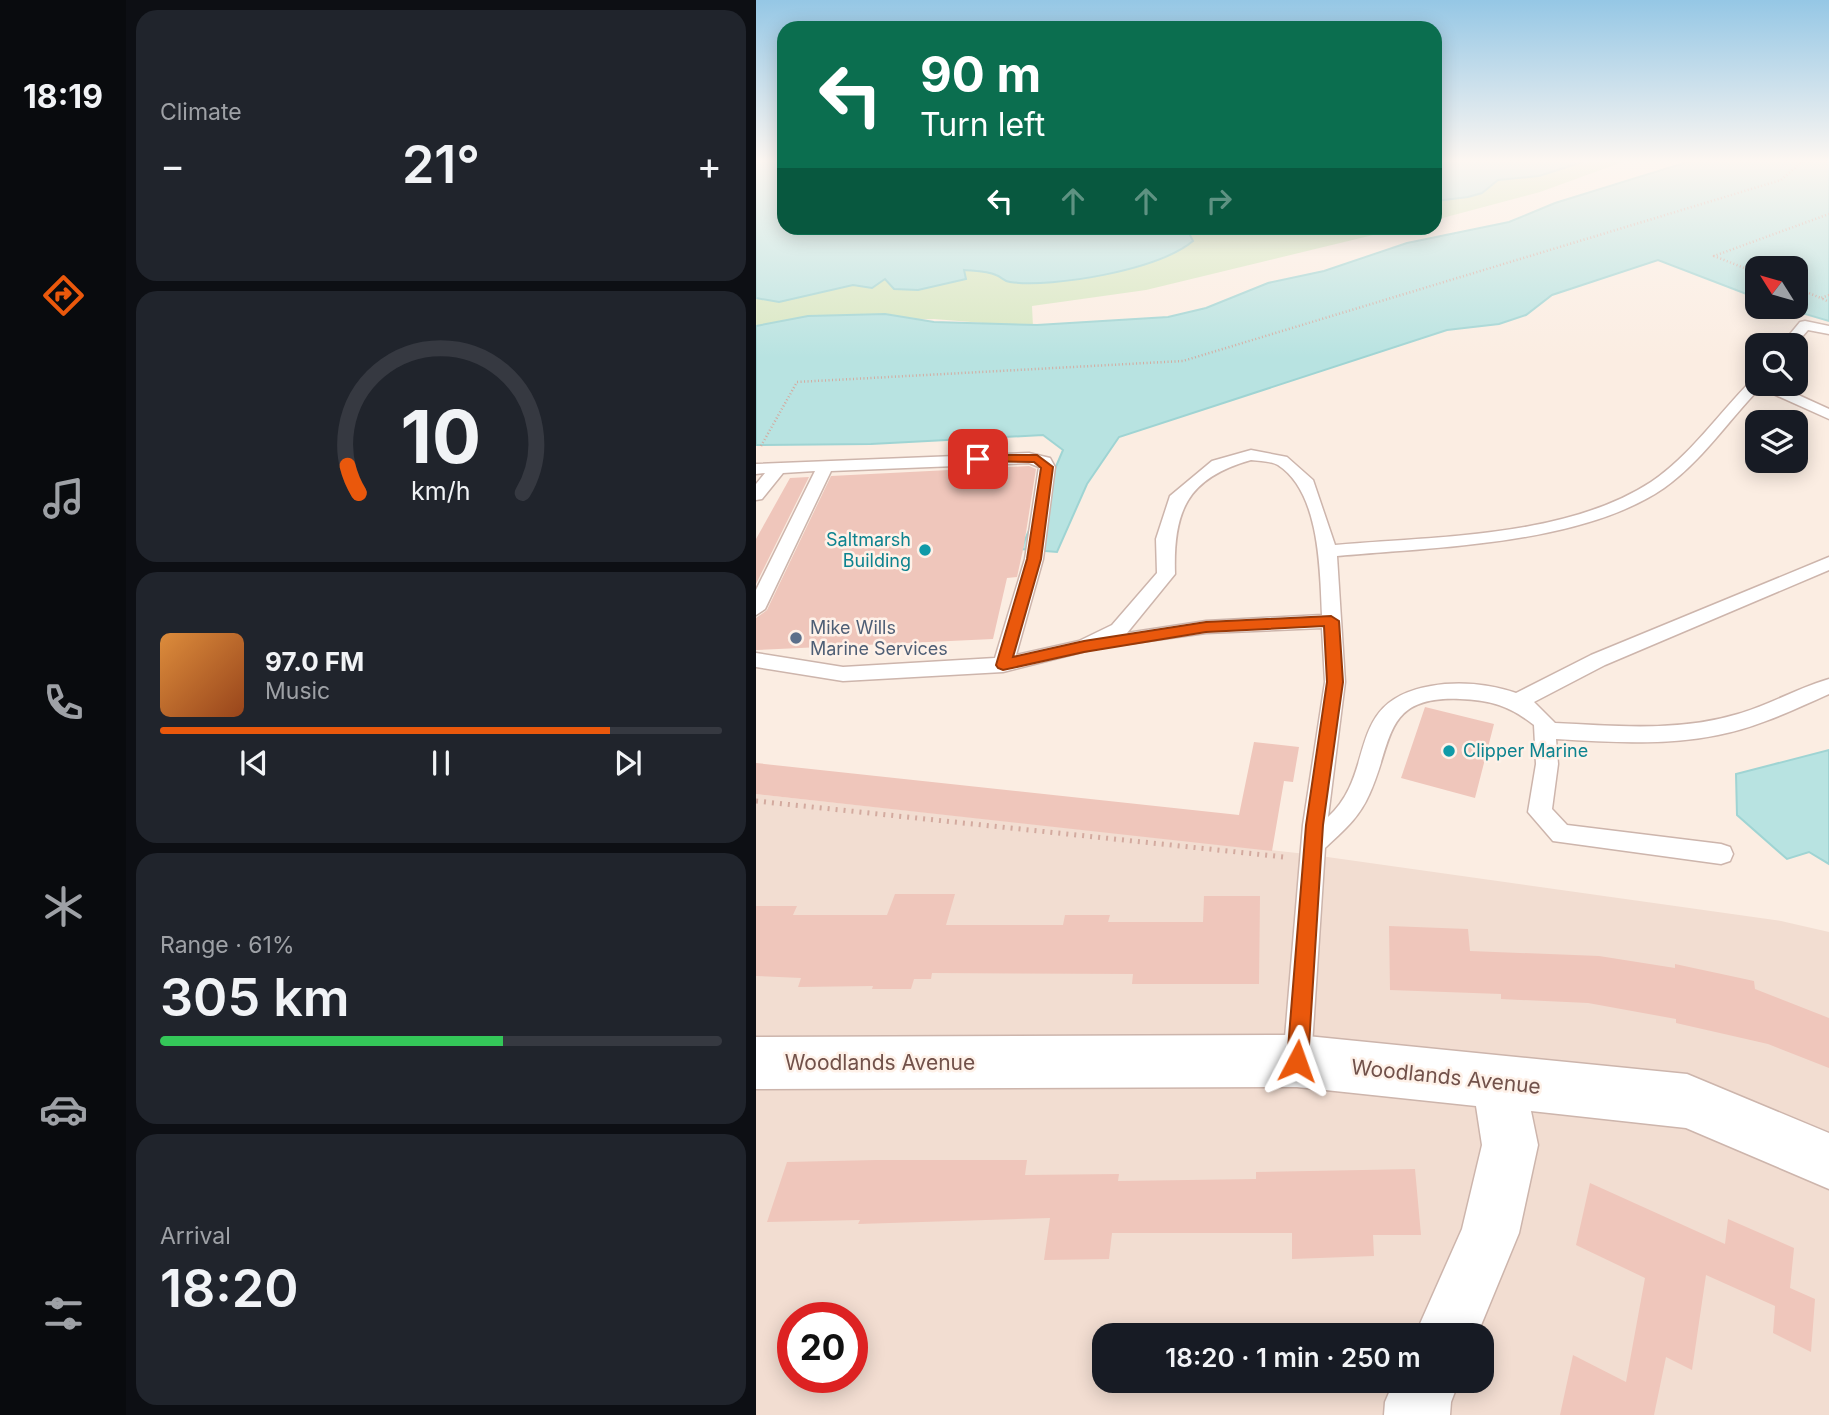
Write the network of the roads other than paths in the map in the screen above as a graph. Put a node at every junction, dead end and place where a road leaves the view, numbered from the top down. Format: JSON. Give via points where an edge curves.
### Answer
{"nodes":[{"id":1,"x":1829,"y":330,"type":"edge"},
{"id":2,"x":1798,"y":333,"type":"edge"},
{"id":3,"x":1746,"y":396,"type":"edge"},
{"id":4,"x":1787,"y":396,"type":"edge"},
{"id":5,"x":1829,"y":415,"type":"edge"},
{"id":6,"x":826,"y":465,"type":"junction"},
{"id":7,"x":756,"y":468,"type":"edge"},
{"id":8,"x":778,"y":468,"type":"junction"},
{"id":9,"x":756,"y":495,"type":"edge"},
{"id":10,"x":1328,"y":551,"type":"junction"},
{"id":11,"x":1829,"y":563,"type":"edge"},
{"id":12,"x":756,"y":609,"type":"edge"},
{"id":13,"x":1331,"y":621,"type":"junction"},
{"id":14,"x":1084,"y":646,"type":"junction"},
{"id":15,"x":756,"y":660,"type":"edge"},
{"id":16,"x":1003,"y":665,"type":"junction"},
{"id":17,"x":1829,"y":686,"type":"edge"},
{"id":18,"x":1517,"y":702,"type":"junction"},
{"id":19,"x":1544,"y":730,"type":"junction"},
{"id":20,"x":1313,"y":852,"type":"junction"},
{"id":21,"x":1721,"y":854,"type":"dead end"},
{"id":22,"x":1297,"y":1061,"type":"junction"},
{"id":23,"x":756,"y":1063,"type":"edge"},
{"id":24,"x":1499,"y":1083,"type":"junction"},
{"id":25,"x":1829,"y":1161,"type":"edge"},
{"id":26,"x":1451,"y":1323,"type":"edge"},
{"id":27,"x":1422,"y":1393,"type":"edge"},
{"id":28,"x":1417,"y":1415,"type":"edge"}],
"edges":[{"from":1,"to":2,"type":"lane","via":[[1805,325]]},
{"from":3,"to":10,"type":"lane","via":[[1657,485],[1599,514],[1503,533]]},
{"from":4,"to":5,"type":"lane"},
{"from":6,"to":8,"type":"lane"},
{"from":6,"to":12,"type":"lane"},
{"from":6,"to":16,"type":"lane","via":[[1044,461],[1047,467],[1034,559]]},
{"from":7,"to":8,"type":"lane"},
{"from":8,"to":9,"type":"lane"},
{"from":10,"to":13,"type":"lane"},
{"from":10,"to":14,"type":"lane","via":[[1307,483],[1281,460],[1251,455],[1218,464],[1176,500],[1165,539],[1166,574],[1119,631]]},
{"from":11,"to":18,"type":"lane","via":[[1598,660]]},
{"from":13,"to":14,"type":"lane","via":[[1206,627]]},
{"from":13,"to":20,"type":"lane","via":[[1335,682]]},
{"from":14,"to":16,"type":"lane"},
{"from":15,"to":16,"type":"lane","via":[[843,674]]},
{"from":17,"to":19,"type":"lane","via":[[1742,721],[1681,732]]},
{"from":18,"to":19,"type":"lane","via":[[1544,722]]},
{"from":18,"to":20,"type":"lane","via":[[1474,692],[1430,692],[1396,706],[1380,726],[1352,808]]},
{"from":19,"to":21,"type":"lane","via":[[1547,764],[1540,812],[1561,834]]},
{"from":20,"to":22,"type":"lane"},
{"from":22,"to":23,"type":"street","name":"Woodlands Avenue"},
{"from":22,"to":24,"type":"street","name":"Woodlands Avenue"},
{"from":24,"to":25,"type":"street","name":"Woodlands Avenue","via":[[1687,1101]]},
{"from":24,"to":26,"type":"street","via":[[1510,1145],[1490,1233]]},
{"from":27,"to":28,"type":"street"}]}
